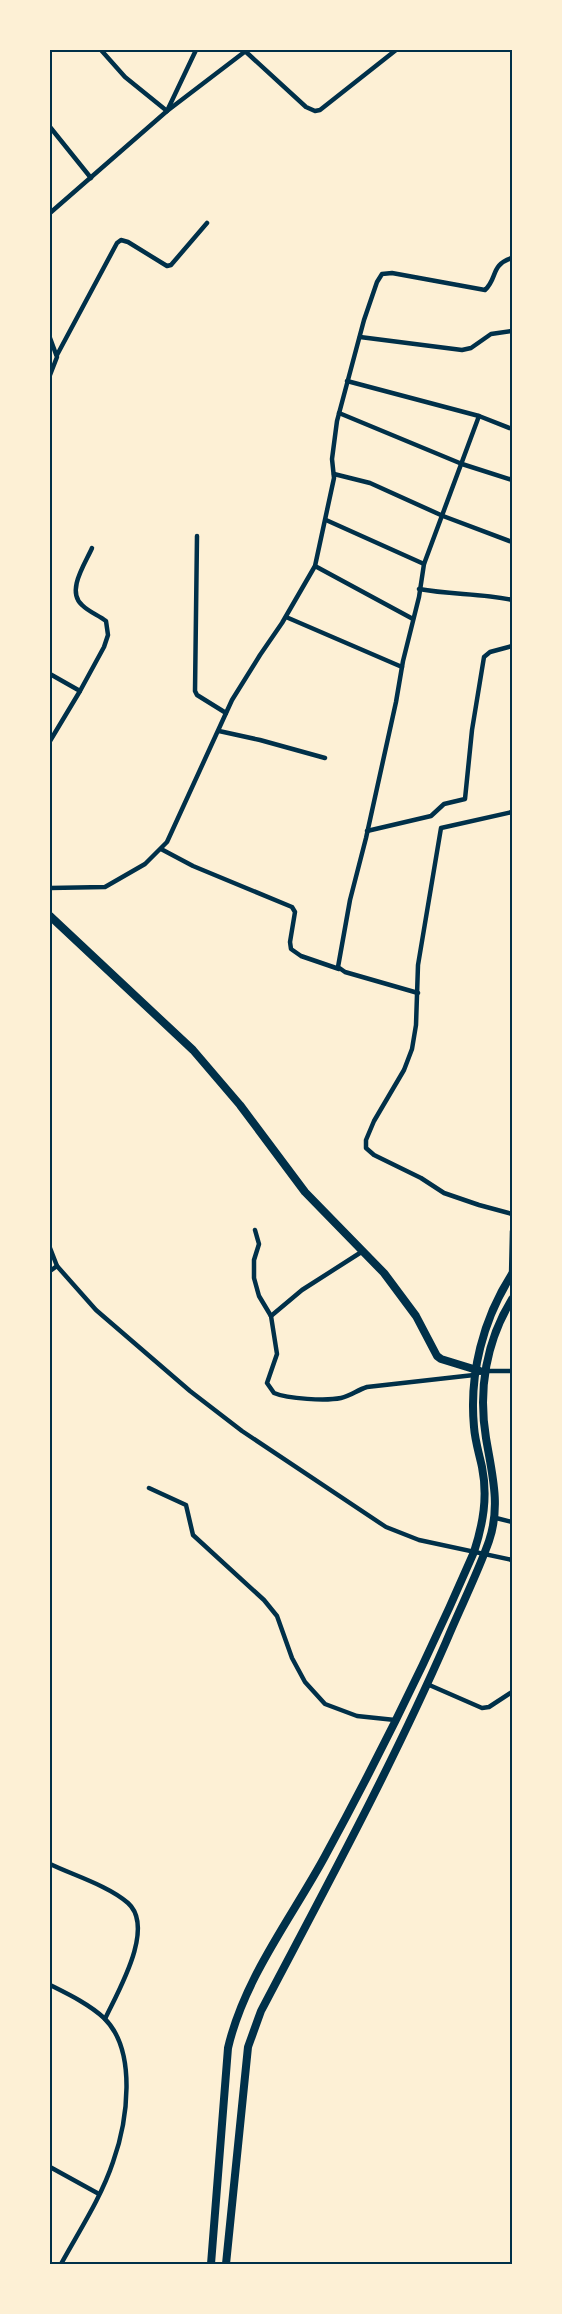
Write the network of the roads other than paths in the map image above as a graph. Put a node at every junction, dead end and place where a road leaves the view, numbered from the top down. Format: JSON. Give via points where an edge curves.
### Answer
{"nodes":[{"id":1,"x":101,"y":50,"type":"edge"},
{"id":2,"x":196,"y":50,"type":"edge"},
{"id":3,"x":246,"y":50,"type":"edge"},
{"id":4,"x":396,"y":50,"type":"edge"},
{"id":5,"x":167,"y":111,"type":"junction"},
{"id":6,"x":50,"y":127,"type":"edge"},
{"id":7,"x":91,"y":178,"type":"junction"},
{"id":8,"x":50,"y":213,"type":"edge"},
{"id":9,"x":207,"y":223,"type":"dead end"},
{"id":10,"x":513,"y":258,"type":"edge"},
{"id":11,"x":513,"y":331,"type":"edge"},
{"id":12,"x":360,"y":337,"type":"junction"},
{"id":13,"x":50,"y":338,"type":"edge"},
{"id":14,"x":57,"y":355,"type":"junction"},
{"id":15,"x":50,"y":375,"type":"edge"},
{"id":16,"x":347,"y":381,"type":"junction"},
{"id":17,"x":339,"y":413,"type":"junction"},
{"id":18,"x":479,"y":416,"type":"junction"},
{"id":19,"x":513,"y":429,"type":"edge"},
{"id":20,"x":462,"y":464,"type":"junction"},
{"id":21,"x":334,"y":474,"type":"junction"},
{"id":22,"x":513,"y":480,"type":"edge"},
{"id":23,"x":443,"y":516,"type":"junction"},
{"id":24,"x":326,"y":520,"type":"junction"},
{"id":25,"x":197,"y":536,"type":"dead end"},
{"id":26,"x":513,"y":542,"type":"edge"},
{"id":27,"x":92,"y":548,"type":"dead end"},
{"id":28,"x":424,"y":564,"type":"junction"},
{"id":29,"x":315,"y":566,"type":"junction"},
{"id":30,"x":419,"y":589,"type":"junction"},
{"id":31,"x":513,"y":600,"type":"edge"},
{"id":32,"x":286,"y":617,"type":"junction"},
{"id":33,"x":413,"y":619,"type":"junction"},
{"id":34,"x":513,"y":646,"type":"edge"},
{"id":35,"x":402,"y":667,"type":"junction"},
{"id":36,"x":50,"y":674,"type":"edge"},
{"id":37,"x":80,"y":691,"type":"junction"},
{"id":38,"x":226,"y":713,"type":"junction"},
{"id":39,"x":219,"y":731,"type":"junction"},
{"id":40,"x":50,"y":741,"type":"edge"},
{"id":41,"x":325,"y":758,"type":"dead end"},
{"id":42,"x":513,"y":812,"type":"edge"},
{"id":43,"x":367,"y":831,"type":"junction"},
{"id":44,"x":161,"y":849,"type":"junction"},
{"id":45,"x":50,"y":888,"type":"edge"},
{"id":46,"x":50,"y":916,"type":"edge"},
{"id":47,"x":339,"y":969,"type":"junction"},
{"id":48,"x":418,"y":993,"type":"junction"},
{"id":49,"x":513,"y":1214,"type":"edge"},
{"id":50,"x":255,"y":1230,"type":"dead end"},
{"id":51,"x":513,"y":1231,"type":"edge"},
{"id":52,"x":50,"y":1248,"type":"edge"},
{"id":53,"x":363,"y":1251,"type":"junction"},
{"id":54,"x":57,"y":1266,"type":"junction"},
{"id":55,"x":50,"y":1271,"type":"edge"},
{"id":56,"x":512,"y":1275,"type":"edge"},
{"id":57,"x":513,"y":1299,"type":"edge"},
{"id":58,"x":271,"y":1316,"type":"junction"},
{"id":59,"x":484,"y":1371,"type":"junction"},
{"id":60,"x":513,"y":1371,"type":"edge"},
{"id":61,"x":474,"y":1372,"type":"junction"},
{"id":62,"x":149,"y":1488,"type":"dead end"},
{"id":63,"x":496,"y":1518,"type":"junction"},
{"id":64,"x":513,"y":1522,"type":"edge"},
{"id":65,"x":474,"y":1552,"type":"junction"},
{"id":66,"x":484,"y":1554,"type":"junction"},
{"id":67,"x":513,"y":1560,"type":"edge"},
{"id":68,"x":427,"y":1684,"type":"junction"},
{"id":69,"x":513,"y":1692,"type":"edge"},
{"id":70,"x":395,"y":1720,"type":"junction"},
{"id":71,"x":50,"y":1864,"type":"edge"},
{"id":72,"x":50,"y":1985,"type":"edge"},
{"id":73,"x":105,"y":2019,"type":"junction"},
{"id":74,"x":50,"y":2167,"type":"edge"},
{"id":75,"x":99,"y":2194,"type":"junction"},
{"id":76,"x":61,"y":2265,"type":"edge"},
{"id":77,"x":211,"y":2265,"type":"edge"},
{"id":78,"x":226,"y":2265,"type":"edge"}],
"edges":[{"from":1,"to":5,"type":"street"},
{"from":2,"to":5,"type":"street"},
{"from":3,"to":4,"type":"street","via":[[315,111]]},
{"from":3,"to":5,"type":"street"},
{"from":5,"to":7,"type":"street"},
{"from":6,"to":7,"type":"street"},
{"from":7,"to":8,"type":"street"},
{"from":9,"to":14,"type":"street","via":[[167,266],[129,242],[117,243]]},
{"from":10,"to":12,"type":"street","via":[[496,268],[485,290],[382,274]]},
{"from":11,"to":12,"type":"street","via":[[491,334],[462,350]]},
{"from":12,"to":16,"type":"street"},
{"from":13,"to":14,"type":"street"},
{"from":14,"to":15,"type":"street"},
{"from":16,"to":17,"type":"street"},
{"from":16,"to":18,"type":"street"},
{"from":17,"to":20,"type":"street"},
{"from":17,"to":21,"type":"street","via":[[332,459]]},
{"from":18,"to":19,"type":"street"},
{"from":18,"to":20,"type":"street"},
{"from":20,"to":22,"type":"street"},
{"from":20,"to":23,"type":"street"},
{"from":21,"to":23,"type":"street","via":[[370,483]]},
{"from":21,"to":24,"type":"street"},
{"from":23,"to":26,"type":"street"},
{"from":23,"to":28,"type":"street"},
{"from":24,"to":28,"type":"street"},
{"from":24,"to":29,"type":"street"},
{"from":25,"to":38,"type":"street","via":[[195,691]]},
{"from":27,"to":37,"type":"street","via":[[76,584],[76,599],[106,621],[108,635]]},
{"from":28,"to":30,"type":"street"},
{"from":29,"to":32,"type":"street"},
{"from":29,"to":33,"type":"street"},
{"from":30,"to":31,"type":"street"},
{"from":30,"to":33,"type":"street"},
{"from":32,"to":35,"type":"street"},
{"from":32,"to":38,"type":"street"},
{"from":33,"to":35,"type":"street"},
{"from":34,"to":43,"type":"street","via":[[484,657],[465,800],[444,804],[431,816]]},
{"from":35,"to":43,"type":"street"},
{"from":36,"to":37,"type":"street"},
{"from":37,"to":40,"type":"street"},
{"from":38,"to":39,"type":"street"},
{"from":39,"to":41,"type":"street"},
{"from":39,"to":44,"type":"street"},
{"from":42,"to":48,"type":"street","via":[[441,828],[418,965]]},
{"from":43,"to":47,"type":"street"},
{"from":44,"to":45,"type":"street","via":[[145,864],[105,887]]},
{"from":44,"to":47,"type":"street","via":[[292,907],[295,912],[291,949]]},
{"from":46,"to":53,"type":"main road","via":[[193,1050],[305,1192]]},
{"from":47,"to":48,"type":"street"},
{"from":48,"to":49,"type":"street","via":[[412,1049],[374,1121],[366,1148],[444,1193]]},
{"from":50,"to":58,"type":"street","via":[[259,1244],[254,1278]]},
{"from":51,"to":56,"type":"street"},
{"from":52,"to":54,"type":"street"},
{"from":53,"to":58,"type":"street","via":[[302,1290]]},
{"from":53,"to":61,"type":"main road","via":[[416,1316],[432,1351],[441,1359]]},
{"from":54,"to":55,"type":"street"},
{"from":54,"to":65,"type":"street","via":[[96,1310],[242,1431],[386,1527],[419,1540]]},
{"from":56,"to":61,"type":"main road","via":[[479,1348]]},
{"from":57,"to":59,"type":"main road"},
{"from":58,"to":61,"type":"street","via":[[277,1354],[267,1383],[278,1395],[338,1398],[360,1389]]},
{"from":59,"to":60,"type":"street"},
{"from":59,"to":61,"type":"main road"},
{"from":59,"to":63,"type":"main road","via":[[483,1415],[493,1467]]},
{"from":61,"to":65,"type":"main road","via":[[474,1425],[485,1496]]},
{"from":62,"to":70,"type":"street","via":[[186,1505],[193,1535],[277,1616],[292,1658],[305,1682],[324,1704],[357,1716]]},
{"from":63,"to":64,"type":"street"},
{"from":63,"to":66,"type":"main road"},
{"from":65,"to":66,"type":"street"},
{"from":65,"to":70,"type":"main road"},
{"from":66,"to":67,"type":"street"},
{"from":66,"to":68,"type":"main road"},
{"from":68,"to":69,"type":"street","via":[[482,1708]]},
{"from":68,"to":78,"type":"main road","via":[[377,1791],[261,2012],[248,2047]]},
{"from":70,"to":77,"type":"main road","via":[[319,1868],[262,1965],[233,2028],[228,2048]]},
{"from":71,"to":73,"type":"street","via":[[114,1893],[130,1904],[137,1920],[137,1943],[129,1968]]},
{"from":72,"to":73,"type":"street"},
{"from":73,"to":75,"type":"street","via":[[126,2062],[126,2092],[113,2163]]},
{"from":74,"to":75,"type":"street"},
{"from":75,"to":76,"type":"street"}]}
